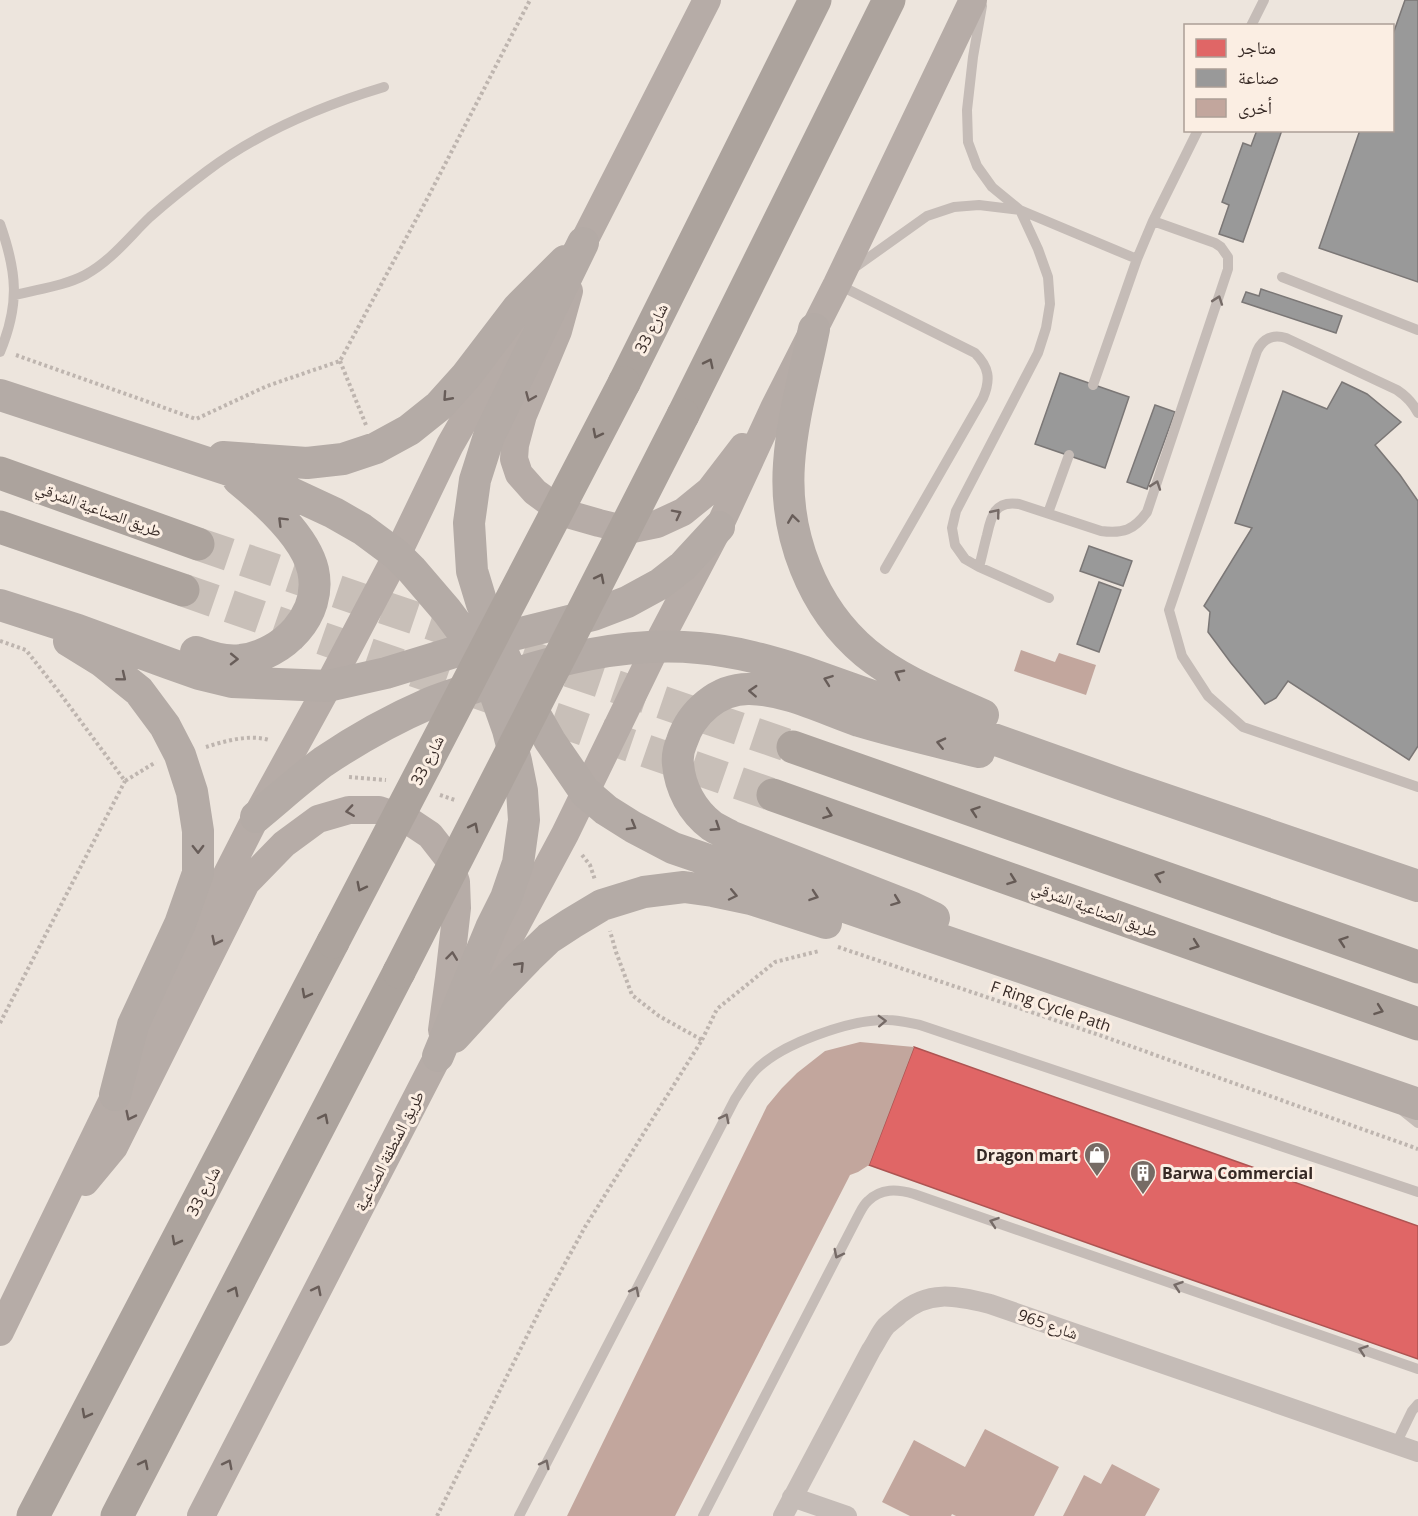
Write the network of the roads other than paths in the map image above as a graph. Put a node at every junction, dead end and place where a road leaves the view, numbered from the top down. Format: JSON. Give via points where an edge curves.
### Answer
{"nodes":[{"id":1,"x":707,"y":0,"type":"edge"},
{"id":2,"x":815,"y":0,"type":"edge"},
{"id":3,"x":889,"y":0,"type":"edge"},
{"id":4,"x":973,"y":0,"type":"edge"},
{"id":5,"x":983,"y":0,"type":"edge"},
{"id":6,"x":1264,"y":0,"type":"edge"},
{"id":7,"x":1252,"y":24,"type":"edge"},
{"id":8,"x":384,"y":87,"type":"dead end"},
{"id":9,"x":1197,"y":132,"type":"edge"},
{"id":10,"x":1020,"y":210,"type":"junction"},
{"id":11,"x":1153,"y":221,"type":"junction"},
{"id":12,"x":0,"y":224,"type":"edge"},
{"id":13,"x":583,"y":243,"type":"junction"},
{"id":14,"x":1137,"y":259,"type":"junction"},
{"id":15,"x":1282,"y":277,"type":"dead end"},
{"id":16,"x":838,"y":281,"type":"junction"},
{"id":17,"x":15,"y":295,"type":"junction"},
{"id":18,"x":814,"y":329,"type":"junction"},
{"id":19,"x":1418,"y":330,"type":"edge"},
{"id":20,"x":1,"y":351,"type":"edge"},
{"id":21,"x":1093,"y":385,"type":"dead end"},
{"id":22,"x":0,"y":395,"type":"edge"},
{"id":23,"x":774,"y":408,"type":"junction"},
{"id":24,"x":1418,"y":413,"type":"edge"},
{"id":25,"x":182,"y":454,"type":"junction"},
{"id":26,"x":1069,"y":455,"type":"dead end"},
{"id":27,"x":226,"y":469,"type":"junction"},
{"id":28,"x":0,"y":474,"type":"edge"},
{"id":29,"x":1048,"y":513,"type":"junction"},
{"id":30,"x":0,"y":527,"type":"edge"},
{"id":31,"x":718,"y":527,"type":"junction"},
{"id":32,"x":198,"y":544,"type":"tunnel mouth"},
{"id":33,"x":397,"y":555,"type":"junction"},
{"id":34,"x":980,"y":567,"type":"junction"},
{"id":35,"x":885,"y":569,"type":"dead end"},
{"id":36,"x":0,"y":582,"type":"edge"},
{"id":37,"x":183,"y":590,"type":"tunnel mouth"},
{"id":38,"x":1049,"y":598,"type":"dead end"},
{"id":39,"x":10,"y":608,"type":"edge"},
{"id":40,"x":485,"y":643,"type":"junction"},
{"id":41,"x":656,"y":647,"type":"junction"},
{"id":42,"x":501,"y":678,"type":"junction"},
{"id":43,"x":328,"y":686,"type":"junction"},
{"id":44,"x":793,"y":747,"type":"tunnel mouth"},
{"id":45,"x":1120,"y":784,"type":"junction"},
{"id":46,"x":1418,"y":787,"type":"edge"},
{"id":47,"x":585,"y":792,"type":"junction"},
{"id":48,"x":773,"y":795,"type":"tunnel mouth"},
{"id":49,"x":256,"y":817,"type":"junction"},
{"id":50,"x":1418,"y":886,"type":"edge"},
{"id":51,"x":1418,"y":967,"type":"edge"},
{"id":52,"x":1041,"y":974,"type":"junction"},
{"id":53,"x":1418,"y":1024,"type":"edge"},
{"id":54,"x":438,"y":1056,"type":"junction"},
{"id":55,"x":1377,"y":1090,"type":"junction"},
{"id":56,"x":115,"y":1095,"type":"junction"},
{"id":57,"x":1418,"y":1104,"type":"edge"},
{"id":58,"x":1418,"y":1124,"type":"edge"},
{"id":59,"x":1418,"y":1192,"type":"edge"},
{"id":60,"x":58,"y":1215,"type":"junction"},
{"id":61,"x":0,"y":1332,"type":"edge"},
{"id":62,"x":1418,"y":1369,"type":"edge"},
{"id":63,"x":1418,"y":1404,"type":"edge"},
{"id":64,"x":1396,"y":1444,"type":"junction"},
{"id":65,"x":1418,"y":1452,"type":"edge"},
{"id":66,"x":792,"y":1497,"type":"junction"},
{"id":67,"x":33,"y":1516,"type":"edge"},
{"id":68,"x":117,"y":1516,"type":"edge"},
{"id":69,"x":201,"y":1516,"type":"edge"},
{"id":70,"x":519,"y":1516,"type":"edge"},
{"id":71,"x":703,"y":1516,"type":"edge"},
{"id":72,"x":783,"y":1516,"type":"edge"},
{"id":73,"x":847,"y":1516,"type":"edge"}],
"edges":[{"from":1,"to":13,"type":"street"},
{"from":2,"to":67,"type":"highway","name":"شارع 33","one_way":true,"bridge":true,"via":[[624,382]]},
{"from":68,"to":3,"type":"highway","one_way":true,"bridge":true,"via":[[683,415]]},
{"from":4,"to":16,"type":"street"},
{"from":5,"to":10,"type":"lane","via":[[967,110],[968,142],[977,166],[992,187]]},
{"from":6,"to":7,"type":"lane"},
{"from":8,"to":17,"type":"lane","via":[[310,112],[242,148],[178,192],[98,268],[68,282]]},
{"from":9,"to":11,"type":"lane"},
{"from":10,"to":14,"type":"lane"},
{"from":10,"to":16,"type":"lane","via":[[980,205],[954,207],[927,216]]},
{"from":10,"to":34,"type":"lane","via":[[1048,277],[1050,304],[1038,353],[956,512],[952,528],[955,545],[965,559]]},
{"from":11,"to":14,"type":"lane"},
{"from":29,"to":11,"type":"lane","one_way":true,"via":[[1112,532],[1133,527],[1147,512],[1229,263],[1225,251],[1215,243]]},
{"from":12,"to":17,"type":"lane","via":[[8,245]]},
{"from":13,"to":23,"type":"street","one_way":true,"via":[[558,331],[523,415],[515,445],[519,474],[535,492],[564,513],[599,523],[628,530],[657,524],[683,512],[710,490]]},
{"from":13,"to":25,"type":"main road","one_way":true,"via":[[518,308],[439,406],[409,430],[376,448],[343,459],[307,463]]},
{"from":13,"to":33,"type":"street","via":[[490,375],[450,445]]},
{"from":13,"to":40,"type":"main road","via":[[489,436],[475,480],[469,523],[472,571],[482,604]]},
{"from":14,"to":21,"type":"lane"},
{"from":15,"to":19,"type":"lane"},
{"from":16,"to":18,"type":"street"},
{"from":16,"to":35,"type":"lane","via":[[975,352],[986,367],[988,378],[983,398]]},
{"from":17,"to":20,"type":"lane"},
{"from":18,"to":23,"type":"street"},
{"from":45,"to":18,"type":"main road","one_way":true,"via":[[890,670],[851,639],[824,607],[800,555],[789,491],[795,419]]},
{"from":22,"to":25,"type":"main road"},
{"from":23,"to":31,"type":"street"},
{"from":24,"to":46,"type":"lane","via":[[1397,390],[1286,338],[1274,336],[1264,341],[1257,351],[1169,610],[1182,656],[1208,696],[1243,727]]},
{"from":25,"to":27,"type":"main road"},
{"from":26,"to":29,"type":"lane"},
{"from":27,"to":33,"type":"main road","via":[[334,513]]},
{"from":36,"to":27,"type":"main road","one_way":true,"via":[[201,654],[238,660],[272,650],[290,637],[307,616],[315,594],[313,570],[305,549],[289,527]]},
{"from":28,"to":32,"type":"highway","name":"طريق الصناعية الشرقي"},
{"from":34,"to":29,"type":"lane","one_way":true,"via":[[992,513],[998,508],[1011,502]]},
{"from":30,"to":37,"type":"highway"},
{"from":31,"to":40,"type":"main road","via":[[683,566],[627,602],[593,615]]},
{"from":31,"to":41,"type":"street"},
{"from":33,"to":40,"type":"main road"},
{"from":33,"to":43,"type":"street"},
{"from":34,"to":38,"type":"lane"},
{"from":39,"to":43,"type":"main road","via":[[232,682]]},
{"from":39,"to":56,"type":"main road","one_way":true,"via":[[103,662],[138,691],[165,726],[192,792],[198,831],[198,873],[180,924],[133,1025]]},
{"from":40,"to":42,"type":"main road"},
{"from":40,"to":43,"type":"main road"},
{"from":41,"to":42,"type":"main road","via":[[598,652]]},
{"from":45,"to":41,"type":"main road","one_way":true,"via":[[769,660],[733,652]]},
{"from":41,"to":47,"type":"street"},
{"from":42,"to":47,"type":"main road"},
{"from":42,"to":49,"type":"main road","via":[[433,702],[358,740],[322,763]]},
{"from":42,"to":54,"type":"main road","via":[[522,791],[524,820],[518,863]]},
{"from":43,"to":49,"type":"street"},
{"from":51,"to":44,"type":"highway","one_way":true},
{"from":45,"to":50,"type":"main road"},
{"from":45,"to":52,"type":"main road","one_way":true,"via":[[914,737],[797,699],[748,689],[710,702],[685,731],[677,760],[680,782],[688,799],[712,826],[914,908]]},
{"from":47,"to":52,"type":"main road","one_way":true,"via":[[606,810],[673,848]]},
{"from":47,"to":54,"type":"street","name":"طريق المنطقة الصناعية","via":[[508,940]]},
{"from":48,"to":53,"type":"highway","name":"طريق الصناعية الشرقي","one_way":true},
{"from":49,"to":56,"type":"street"},
{"from":54,"to":52,"type":"main road","one_way":true,"via":[[549,938],[602,905],[644,892],[684,887],[751,898],[896,945]]},
{"from":52,"to":55,"type":"main road"},
{"from":54,"to":60,"type":"street","one_way":true,"via":[[457,908],[456,882],[448,858],[430,835],[406,819],[379,810],[349,810],[318,819],[284,844],[246,883],[114,1147]]},
{"from":69,"to":54,"type":"street","name":"طريق المنطقة الصناعية","one_way":true},
{"from":55,"to":57,"type":"main road"},
{"from":55,"to":58,"type":"lane"},
{"from":56,"to":60,"type":"street"},
{"from":70,"to":59,"type":"lane","one_way":true,"via":[[735,1099],[754,1072],[773,1056],[830,1031],[861,1022],[889,1020],[920,1025]]},
{"from":60,"to":61,"type":"street"},
{"from":62,"to":71,"type":"lane","one_way":true,"via":[[914,1194],[900,1190],[883,1192],[868,1201],[857,1218]]},
{"from":63,"to":64,"type":"lane"},
{"from":64,"to":65,"type":"street","name":"شارع 965"},
{"from":64,"to":66,"type":"street","name":"شارع 965","via":[[990,1304],[926,1298],[886,1326]]},
{"from":66,"to":72,"type":"street","name":"شارع 965"},
{"from":66,"to":73,"type":"street"}]}
